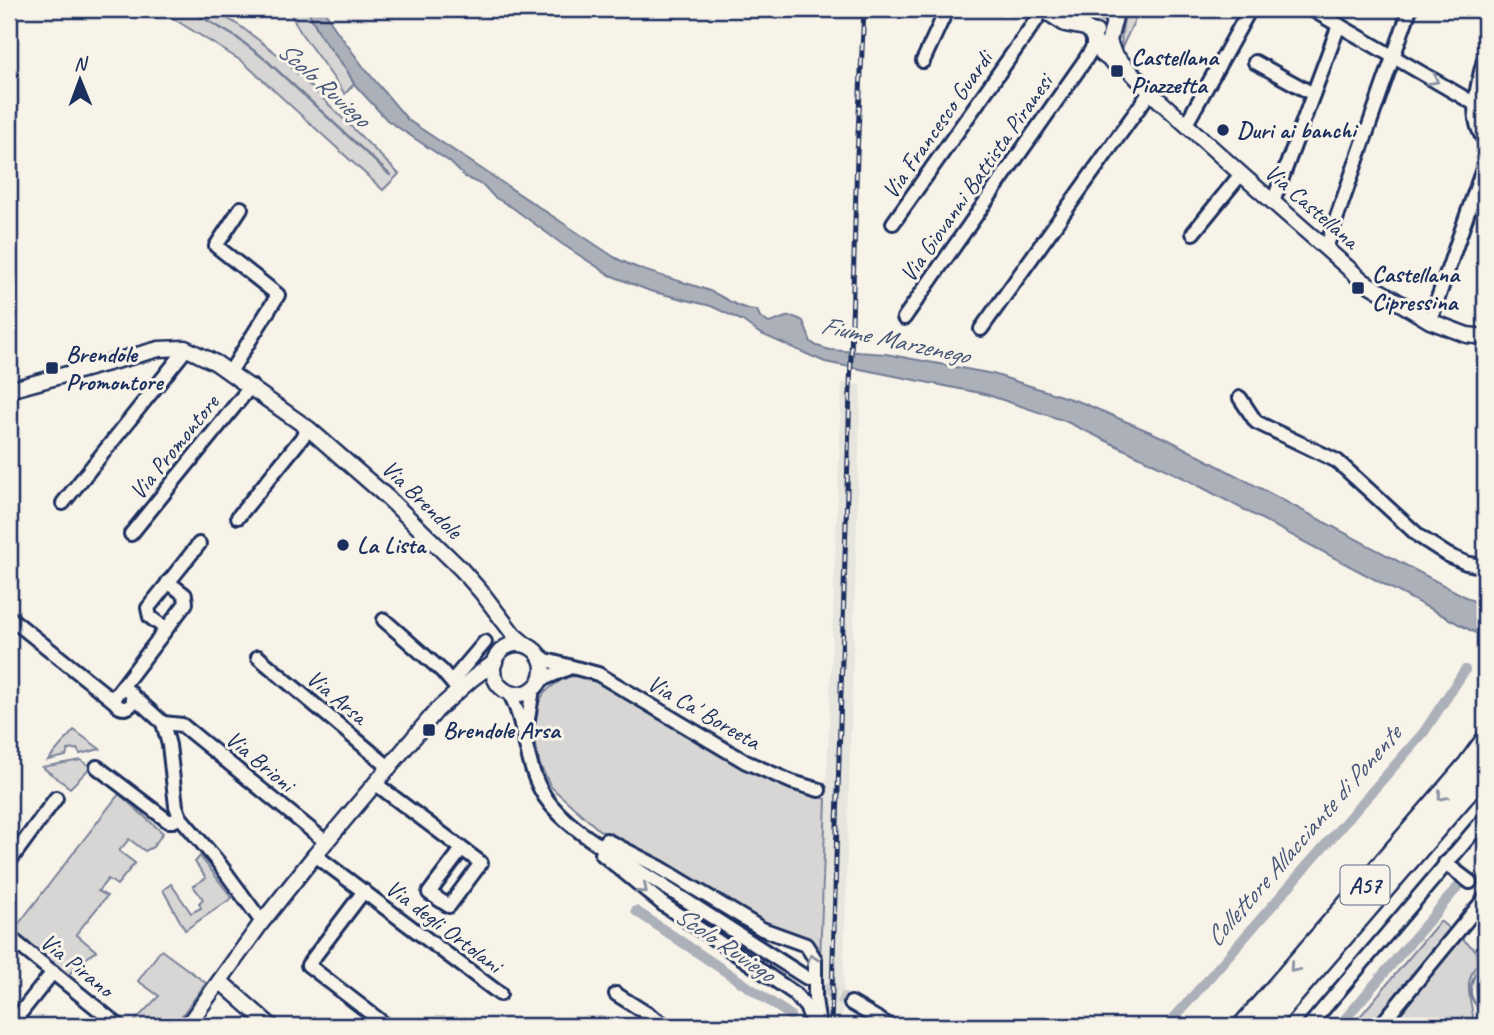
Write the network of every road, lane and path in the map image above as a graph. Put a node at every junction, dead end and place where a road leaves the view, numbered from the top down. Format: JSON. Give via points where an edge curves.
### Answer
{"nodes":[{"id":1,"x":947,"y":9,"type":"edge"},
{"id":2,"x":1026,"y":9,"type":"edge"},
{"id":3,"x":1057,"y":9,"type":"edge"},
{"id":4,"x":1068,"y":9,"type":"edge"},
{"id":5,"x":1080,"y":9,"type":"edge"},
{"id":6,"x":1250,"y":9,"type":"edge"},
{"id":7,"x":1311,"y":9,"type":"edge"},
{"id":8,"x":1410,"y":9,"type":"edge"},
{"id":9,"x":1041,"y":12,"type":"edge"},
{"id":10,"x":1114,"y":13,"type":"edge"},
{"id":11,"x":1339,"y":25,"type":"junction"},
{"id":12,"x":1089,"y":32,"type":"junction"},
{"id":13,"x":1393,"y":56,"type":"junction"},
{"id":14,"x":1485,"y":56,"type":"edge"},
{"id":15,"x":923,"y":61,"type":"dead end"},
{"id":16,"x":1112,"y":62,"type":"junction"},
{"id":17,"x":1255,"y":62,"type":"dead end"},
{"id":18,"x":1083,"y":63,"type":"junction"},
{"id":19,"x":1130,"y":73,"type":"junction"},
{"id":20,"x":1150,"y":92,"type":"junction"},
{"id":21,"x":1313,"y":94,"type":"junction"},
{"id":22,"x":1475,"y":104,"type":"junction"},
{"id":23,"x":1186,"y":124,"type":"junction"},
{"id":24,"x":1485,"y":141,"type":"edge"},
{"id":25,"x":1485,"y":163,"type":"edge"},
{"id":26,"x":1241,"y":174,"type":"junction"},
{"id":27,"x":1273,"y":202,"type":"junction"},
{"id":28,"x":242,"y":208,"type":"dead end"},
{"id":29,"x":893,"y":223,"type":"dead end"},
{"id":30,"x":1193,"y":233,"type":"dead end"},
{"id":31,"x":1326,"y":248,"type":"junction"},
{"id":32,"x":904,"y":318,"type":"dead end"},
{"id":33,"x":1430,"y":321,"type":"junction"},
{"id":34,"x":981,"y":328,"type":"dead end"},
{"id":35,"x":1485,"y":337,"type":"edge"},
{"id":36,"x":185,"y":348,"type":"junction"},
{"id":37,"x":230,"y":372,"type":"junction"},
{"id":38,"x":251,"y":386,"type":"junction"},
{"id":39,"x":9,"y":390,"type":"edge"},
{"id":40,"x":1240,"y":398,"type":"dead end"},
{"id":41,"x":309,"y":429,"type":"junction"},
{"id":42,"x":63,"y":503,"type":"dead end"},
{"id":43,"x":238,"y":517,"type":"dead end"},
{"id":44,"x":131,"y":534,"type":"dead end"},
{"id":45,"x":199,"y":544,"type":"dead end"},
{"id":46,"x":1485,"y":567,"type":"edge"},
{"id":47,"x":168,"y":582,"type":"junction"},
{"id":48,"x":495,"y":610,"type":"junction"},
{"id":49,"x":9,"y":617,"type":"edge"},
{"id":50,"x":384,"y":620,"type":"dead end"},
{"id":51,"x":166,"y":629,"type":"junction"},
{"id":52,"x":485,"y":642,"type":"dead end"},
{"id":53,"x":526,"y":645,"type":"junction"},
{"id":54,"x":539,"y":655,"type":"junction"},
{"id":55,"x":258,"y":657,"type":"dead end"},
{"id":56,"x":498,"y":657,"type":"junction"},
{"id":57,"x":571,"y":667,"type":"junction"},
{"id":58,"x":537,"y":685,"type":"junction"},
{"id":59,"x":457,"y":686,"type":"junction"},
{"id":60,"x":504,"y":688,"type":"junction"},
{"id":61,"x":117,"y":696,"type":"junction"},
{"id":62,"x":163,"y":723,"type":"junction"},
{"id":63,"x":525,"y":735,"type":"junction"},
{"id":64,"x":1485,"y":743,"type":"edge"},
{"id":65,"x":97,"y":766,"type":"dead end"},
{"id":66,"x":390,"y":768,"type":"junction"},
{"id":67,"x":1485,"y":769,"type":"edge"},
{"id":68,"x":376,"y":784,"type":"junction"},
{"id":69,"x":819,"y":790,"type":"dead end"},
{"id":70,"x":56,"y":798,"type":"dead end"},
{"id":71,"x":180,"y":817,"type":"junction"},
{"id":72,"x":1485,"y":818,"type":"edge"},
{"id":73,"x":575,"y":826,"type":"junction"},
{"id":74,"x":326,"y":842,"type":"junction"},
{"id":75,"x":462,"y":849,"type":"junction"},
{"id":76,"x":315,"y":855,"type":"junction"},
{"id":77,"x":9,"y":862,"type":"edge"},
{"id":78,"x":1445,"y":863,"type":"junction"},
{"id":79,"x":1465,"y":878,"type":"dead end"},
{"id":80,"x":363,"y":891,"type":"junction"},
{"id":81,"x":1485,"y":898,"type":"edge"},
{"id":82,"x":262,"y":922,"type":"junction"},
{"id":83,"x":9,"y":937,"type":"edge"},
{"id":84,"x":53,"y":972,"type":"junction"},
{"id":85,"x":807,"y":978,"type":"tunnel mouth"},
{"id":86,"x":221,"y":982,"type":"junction"},
{"id":87,"x":500,"y":994,"type":"dead end"},
{"id":88,"x":616,"y":994,"type":"dead end"},
{"id":89,"x":851,"y":1003,"type":"tunnel mouth"},
{"id":90,"x":647,"y":1021,"type":"edge"},
{"id":91,"x":10,"y":1026,"type":"edge"},
{"id":92,"x":119,"y":1026,"type":"edge"},
{"id":93,"x":187,"y":1026,"type":"edge"},
{"id":94,"x":271,"y":1026,"type":"edge"},
{"id":95,"x":387,"y":1026,"type":"edge"},
{"id":96,"x":667,"y":1026,"type":"edge"},
{"id":97,"x":816,"y":1026,"type":"edge"},
{"id":98,"x":890,"y":1026,"type":"edge"},
{"id":99,"x":1244,"y":1026,"type":"edge"},
{"id":100,"x":1265,"y":1026,"type":"edge"},
{"id":101,"x":1309,"y":1026,"type":"edge"},
{"id":102,"x":1380,"y":1026,"type":"edge"}],
"edges":[{"from":1,"to":15,"type":"street"},
{"from":2,"to":9,"type":"street"},
{"from":3,"to":4,"type":"street"},
{"from":5,"to":12,"type":"street","name":"Via Castellana","via":[[1080,19]]},
{"from":6,"to":23,"type":"street"},
{"from":7,"to":11,"type":"street"},
{"from":8,"to":13,"type":"street"},
{"from":9,"to":12,"type":"street","name":"Via Castellana"},
{"from":9,"to":29,"type":"street","name":"Via Francesco Guardi"},
{"from":10,"to":12,"type":"street","name":"Via Castellana","via":[[1102,32]]},
{"from":10,"to":19,"type":"street","name":"Via Castellana","via":[[1110,46]]},
{"from":11,"to":13,"type":"street"},
{"from":11,"to":21,"type":"street"},
{"from":12,"to":16,"type":"street","name":"Via Castellana"},
{"from":12,"to":18,"type":"street","name":"Via Giovanni Battista Piranesi","via":[[1093,47]]},
{"from":13,"to":22,"type":"street","one_way":true},
{"from":13,"to":31,"type":"street"},
{"from":14,"to":22,"type":"street"},
{"from":16,"to":18,"type":"street","via":[[1091,59]]},
{"from":16,"to":19,"type":"street","name":"Via Castellana"},
{"from":17,"to":21,"type":"street"},
{"from":18,"to":32,"type":"street","name":"Via Giovanni Battista Piranesi"},
{"from":19,"to":20,"type":"street","name":"Via Castellana"},
{"from":20,"to":23,"type":"street","name":"Via Castellana"},
{"from":20,"to":34,"type":"street"},
{"from":21,"to":27,"type":"street"},
{"from":22,"to":24,"type":"street","via":[[1475,120]]},
{"from":23,"to":26,"type":"street","name":"Via Castellana"},
{"from":25,"to":33,"type":"street"},
{"from":26,"to":27,"type":"street","name":"Via Castellana"},
{"from":26,"to":30,"type":"street"},
{"from":27,"to":31,"type":"street","name":"Via Castellana"},
{"from":28,"to":37,"type":"street","via":[[216,246],[278,295]]},
{"from":31,"to":33,"type":"street","name":"Via Castellana","via":[[1363,281]]},
{"from":33,"to":35,"type":"street","name":"Via Castellana"},
{"from":36,"to":37,"type":"street","name":"Via Brendole"},
{"from":36,"to":39,"type":"street","via":[[143,352]]},
{"from":36,"to":42,"type":"street"},
{"from":37,"to":38,"type":"street","name":"Via Brendole"},
{"from":38,"to":41,"type":"street","name":"Via Brendole"},
{"from":38,"to":44,"type":"street","name":"Via Promontore"},
{"from":40,"to":46,"type":"street","via":[[1256,422],[1337,461],[1420,537],[1448,555]]},
{"from":41,"to":43,"type":"street"},
{"from":41,"to":48,"type":"street","name":"Via Brendole","via":[[446,554]]},
{"from":45,"to":47,"type":"street"},
{"from":47,"to":51,"type":"street","via":[[187,599]]},
{"from":47,"to":51,"type":"street","via":[[147,610],[149,617]]},
{"from":48,"to":53,"type":"street","name":"Via Brendole"},
{"from":48,"to":56,"type":"street","name":"Via Brendole","via":[[502,636]]},
{"from":49,"to":61,"type":"street"},
{"from":50,"to":59,"type":"street"},
{"from":51,"to":61,"type":"street"},
{"from":52,"to":59,"type":"street"},
{"from":53,"to":54,"type":"street"},
{"from":53,"to":56,"type":"street","via":[[512,645]]},
{"from":54,"to":57,"type":"street","name":"Via Ca' Boreeta"},
{"from":54,"to":58,"type":"street","via":[[543,663]]},
{"from":55,"to":66,"type":"street","name":"Via Arsa"},
{"from":56,"to":59,"type":"street"},
{"from":56,"to":60,"type":"street","via":[[494,669]]},
{"from":57,"to":58,"type":"street"},
{"from":57,"to":69,"type":"street","name":"Via Ca' Boreeta","via":[[598,674],[746,762]]},
{"from":58,"to":60,"type":"street","via":[[518,694]]},
{"from":58,"to":63,"type":"street"},
{"from":59,"to":60,"type":"street","via":[[482,682]]},
{"from":59,"to":66,"type":"street"},
{"from":60,"to":63,"type":"street"},
{"from":61,"to":62,"type":"street","via":[[118,706],[127,708],[132,695]]},
{"from":62,"to":71,"type":"street"},
{"from":62,"to":74,"type":"street","name":"Via Brioni","via":[[182,724]]},
{"from":63,"to":73,"type":"street","via":[[541,790]]},
{"from":64,"to":99,"type":"highway","number":"A57","one_way":true},
{"from":65,"to":71,"type":"street","via":[[168,821]]},
{"from":66,"to":68,"type":"street"},
{"from":67,"to":100,"type":"highway","number":"A57"},
{"from":68,"to":74,"type":"street"},
{"from":68,"to":75,"type":"street"},
{"from":70,"to":77,"type":"street"},
{"from":71,"to":82,"type":"street"},
{"from":72,"to":78,"type":"street"},
{"from":73,"to":85,"type":"street"},
{"from":73,"to":97,"type":"street","one_way":true,"via":[[649,894],[794,993]]},
{"from":97,"to":73,"type":"street","one_way":true,"via":[[815,959],[806,945],[762,929],[659,867]]},
{"from":74,"to":76,"type":"street"},
{"from":75,"to":75,"type":"street","via":[[481,863],[449,906],[429,893]]},
{"from":76,"to":80,"type":"street","name":"Via degli Ortolani"},
{"from":76,"to":82,"type":"street"},
{"from":78,"to":79,"type":"street"},
{"from":78,"to":101,"type":"street"},
{"from":80,"to":87,"type":"street","name":"Via degli Ortolani"},
{"from":80,"to":95,"type":"street","name":"Via degli Ortolani","via":[[307,965]]},
{"from":81,"to":102,"type":"street"},
{"from":82,"to":86,"type":"street"},
{"from":83,"to":84,"type":"street","name":"Via Pirano"},
{"from":84,"to":91,"type":"street"},
{"from":84,"to":92,"type":"street","name":"Via Pirano"},
{"from":86,"to":93,"type":"street"},
{"from":86,"to":94,"type":"street"},
{"from":88,"to":90,"type":"street"},
{"from":89,"to":98,"type":"street"},
{"from":90,"to":96,"type":"street"}]}
